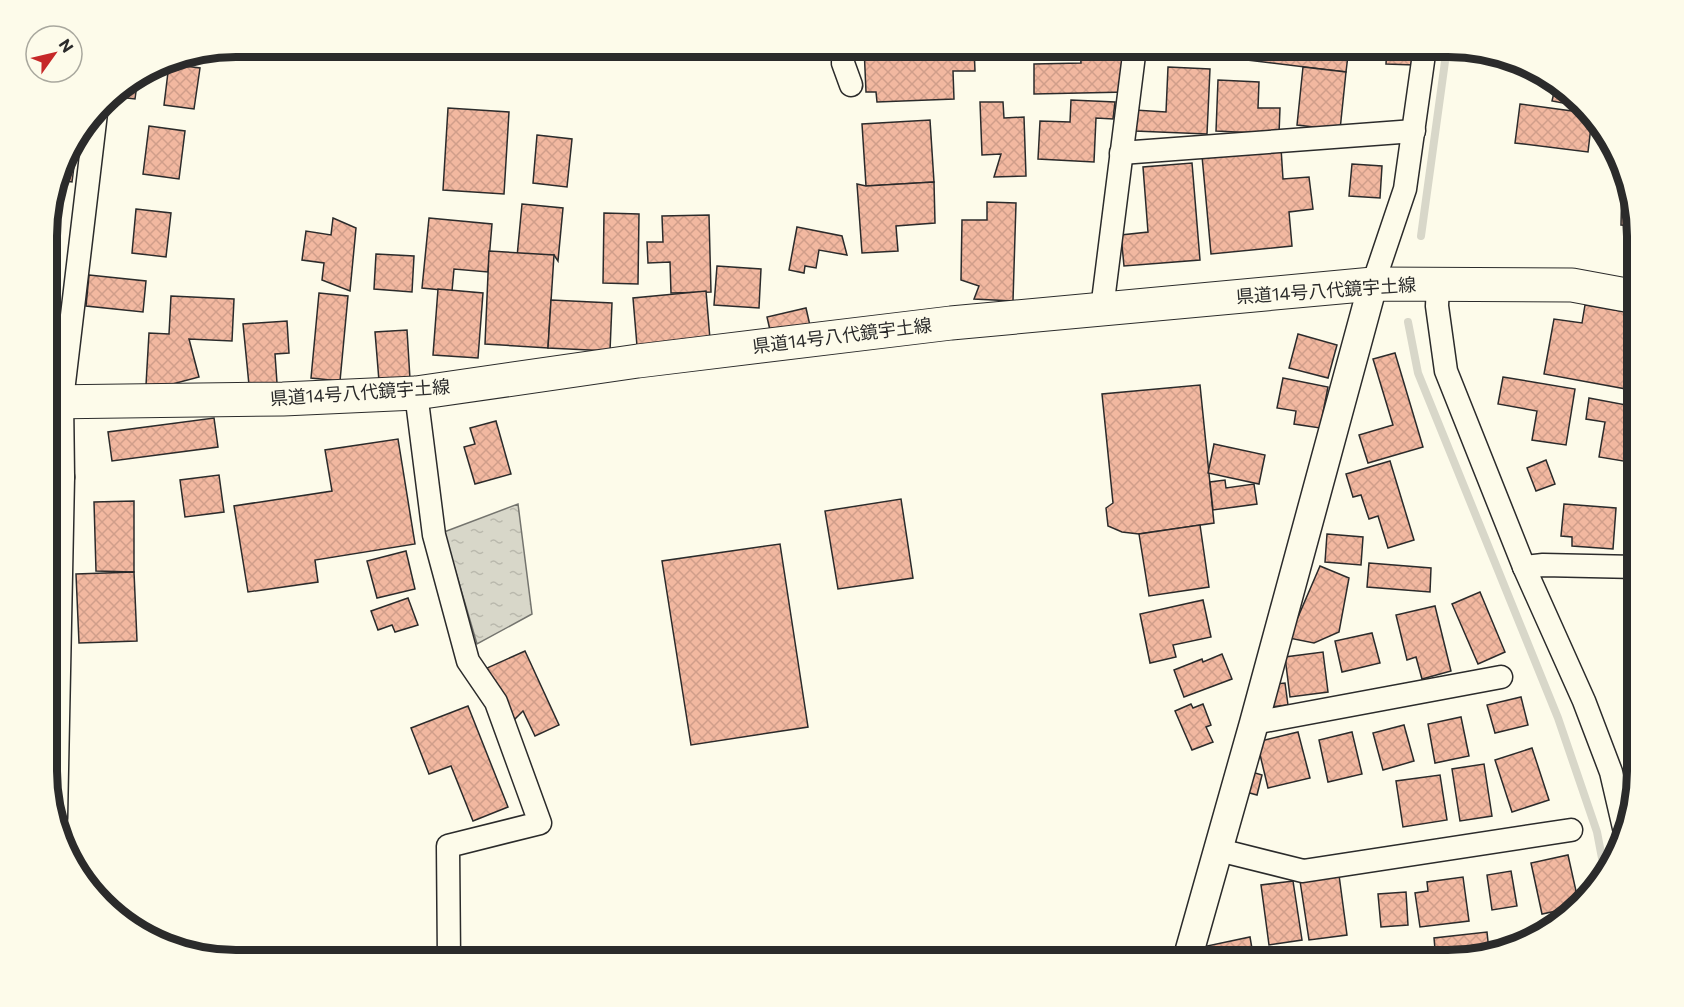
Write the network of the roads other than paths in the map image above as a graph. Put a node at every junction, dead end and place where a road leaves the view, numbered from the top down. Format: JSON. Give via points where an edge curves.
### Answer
{"nodes":[{"id":1,"x":843,"y":57,"type":"edge"},
{"id":2,"x":1134,"y":57,"type":"edge"},
{"id":3,"x":1424,"y":57,"type":"edge"},
{"id":4,"x":851,"y":85,"type":"dead end"},
{"id":5,"x":94,"y":127,"type":"edge"},
{"id":6,"x":1414,"y":131,"type":"junction"},
{"id":7,"x":1121,"y":153,"type":"junction"},
{"id":8,"x":1373,"y":284,"type":"junction"},
{"id":9,"x":1437,"y":284,"type":"junction"},
{"id":10,"x":1627,"y":295,"type":"edge"},
{"id":11,"x":1102,"y":309,"type":"junction"},
{"id":12,"x":57,"y":387,"type":"edge"},
{"id":13,"x":416,"y":393,"type":"junction"},
{"id":14,"x":57,"y":401,"type":"edge"},
{"id":15,"x":1524,"y":567,"type":"junction"},
{"id":16,"x":1627,"y":567,"type":"edge"},
{"id":17,"x":1501,"y":677,"type":"dead end"},
{"id":18,"x":1254,"y":723,"type":"junction"},
{"id":19,"x":1621,"y":816,"type":"edge"},
{"id":20,"x":1570,"y":830,"type":"dead end"},
{"id":21,"x":1219,"y":850,"type":"junction"},
{"id":22,"x":449,"y":950,"type":"edge"},
{"id":23,"x":1190,"y":950,"type":"edge"}],
"edges":[{"from":1,"to":4,"type":"street"},
{"from":2,"to":7,"type":"street"},
{"from":3,"to":6,"type":"street"},
{"from":5,"to":12,"type":"street"},
{"from":6,"to":7,"type":"street"},
{"from":6,"to":8,"type":"street","via":[[1405,189]]},
{"from":7,"to":11,"type":"street"},
{"from":8,"to":9,"type":"main road","name":"県道14号八代鏡宇土線"},
{"from":8,"to":11,"type":"main road","name":"県道14号八代鏡宇土線"},
{"from":8,"to":18,"type":"street"},
{"from":9,"to":10,"type":"main road","name":"県道14号八代鏡宇土線","via":[[1572,285]]},
{"from":9,"to":15,"type":"street","via":[[1446,371]]},
{"from":11,"to":13,"type":"main road","name":"県道14号八代鏡宇土線","via":[[638,361]]},
{"from":13,"to":14,"type":"main road","name":"県道14号八代鏡宇土線","via":[[283,399]]},
{"from":13,"to":22,"type":"street","via":[[434,535],[468,661],[496,702],[540,823],[448,846]]},
{"from":15,"to":16,"type":"street"},
{"from":15,"to":19,"type":"street","via":[[1584,701],[1611,772]]},
{"from":17,"to":18,"type":"street"},
{"from":18,"to":21,"type":"street"},
{"from":20,"to":21,"type":"street","via":[[1303,871]]},
{"from":21,"to":23,"type":"street"}]}
